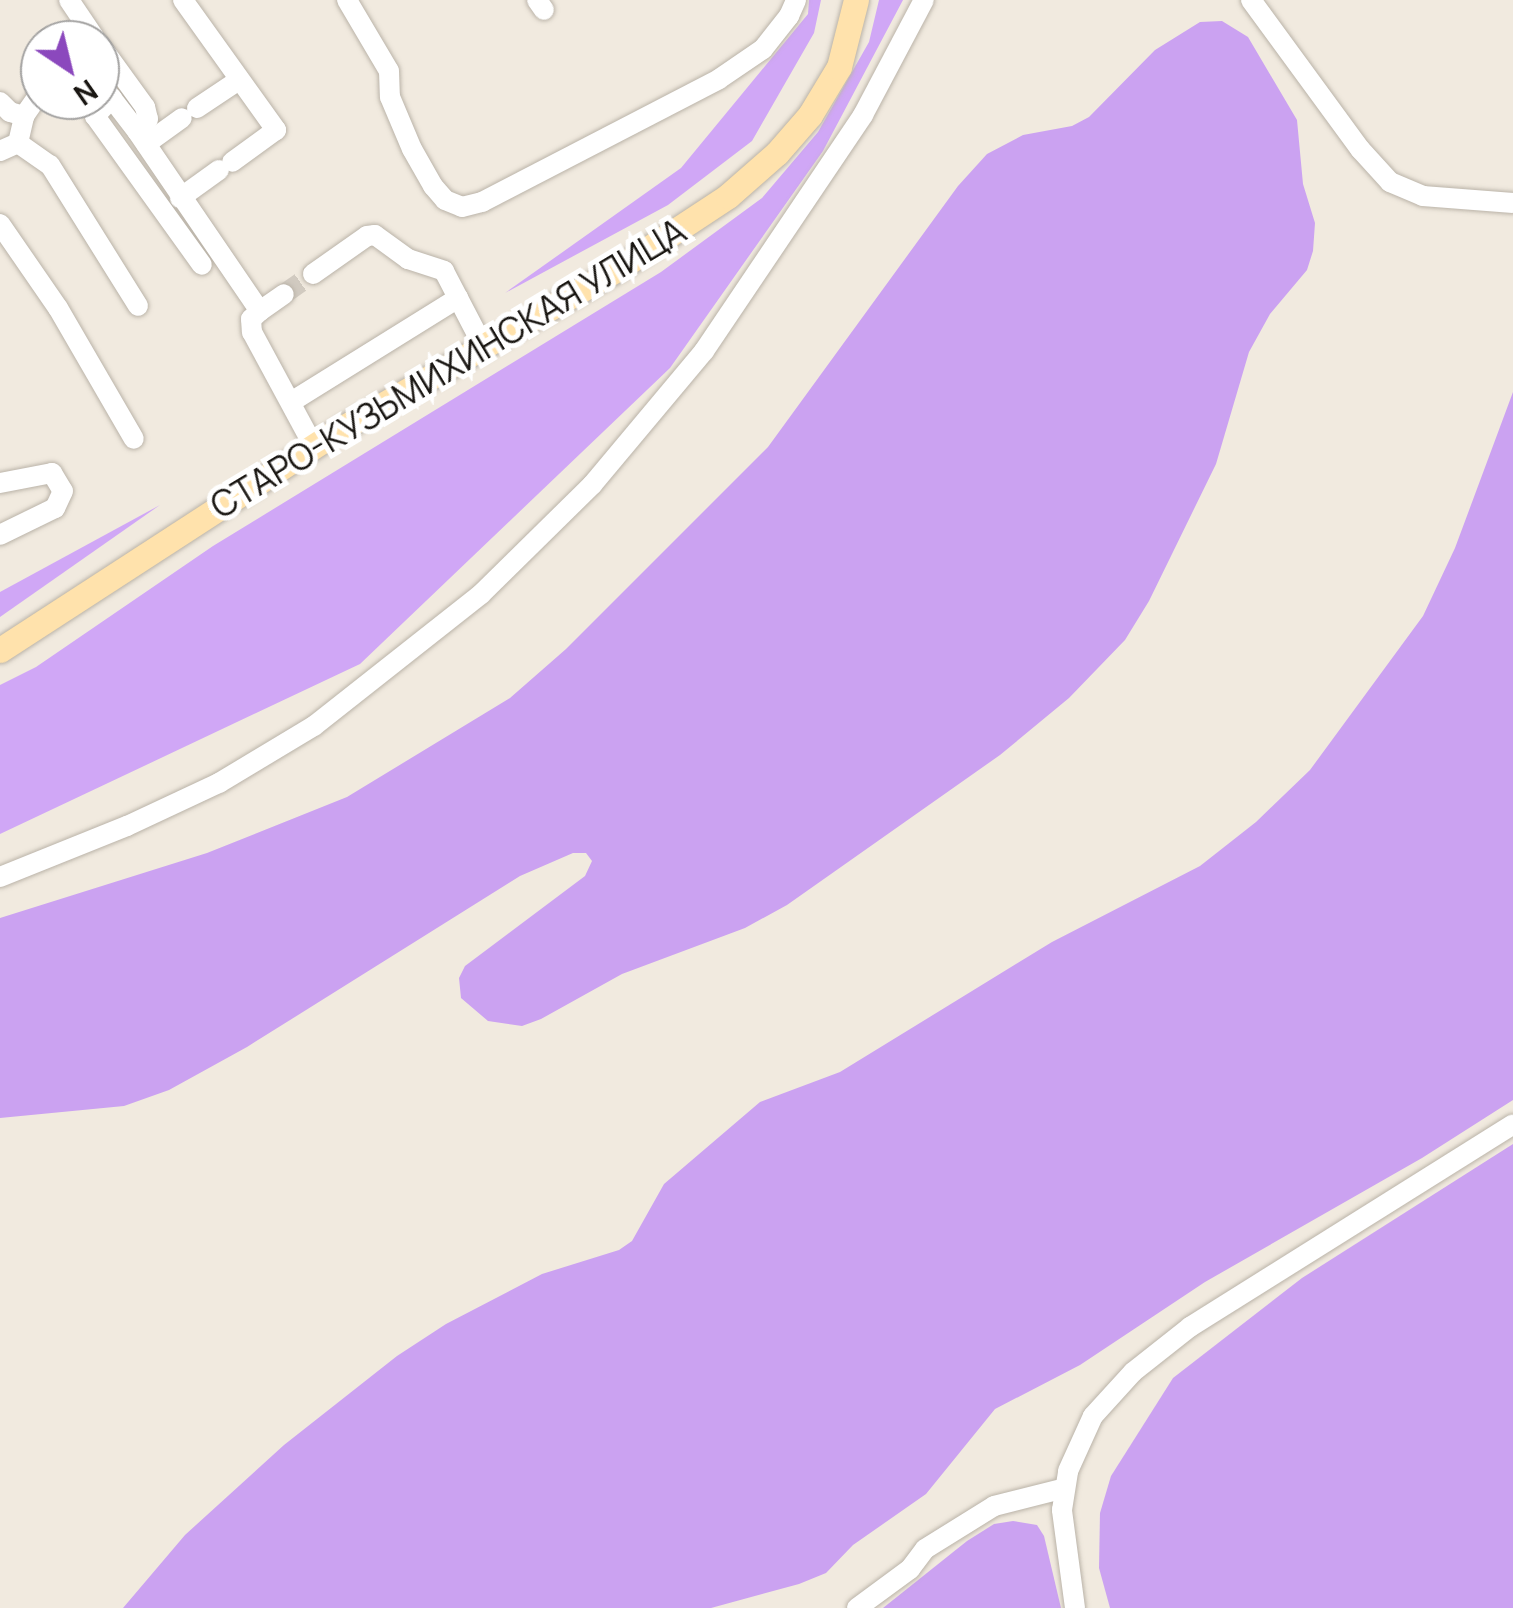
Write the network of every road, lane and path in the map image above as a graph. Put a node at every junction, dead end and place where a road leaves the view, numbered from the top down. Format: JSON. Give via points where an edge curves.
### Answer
{"nodes":[{"id":1,"x":183,"y":0,"type":"edge"},
{"id":2,"x":347,"y":0,"type":"edge"},
{"id":3,"x":796,"y":0,"type":"edge"},
{"id":4,"x":846,"y":0,"type":"edge"},
{"id":5,"x":856,"y":0,"type":"edge"},
{"id":6,"x":924,"y":0,"type":"edge"},
{"id":7,"x":1250,"y":0,"type":"edge"},
{"id":8,"x":847,"y":38,"type":"junction"},
{"id":9,"x":120,"y":73,"type":"edge"},
{"id":10,"x":239,"y":80,"type":"junction"},
{"id":11,"x":120,"y":108,"type":"edge"},
{"id":12,"x":22,"y":120,"type":"edge"},
{"id":13,"x":97,"y":120,"type":"edge"},
{"id":14,"x":142,"y":137,"type":"junction"},
{"id":15,"x":9,"y":147,"type":"edge"},
{"id":16,"x":180,"y":198,"type":"junction"},
{"id":17,"x":1513,"y":203,"type":"edge"},
{"id":18,"x":0,"y":224,"type":"edge"},
{"id":19,"x":202,"y":266,"type":"dead end"},
{"id":20,"x":313,"y":274,"type":"tunnel mouth"},
{"id":21,"x":284,"y":294,"type":"tunnel mouth"},
{"id":22,"x":458,"y":298,"type":"junction"},
{"id":23,"x":138,"y":306,"type":"dead end"},
{"id":24,"x":260,"y":310,"type":"junction"},
{"id":25,"x":483,"y":346,"type":"junction"},
{"id":26,"x":291,"y":402,"type":"junction"},
{"id":27,"x":134,"y":439,"type":"dead end"},
{"id":28,"x":314,"y":446,"type":"junction"},
{"id":29,"x":0,"y":484,"type":"edge"},
{"id":30,"x":0,"y":535,"type":"edge"},
{"id":31,"x":0,"y":650,"type":"edge"},
{"id":32,"x":0,"y":877,"type":"edge"},
{"id":33,"x":1513,"y":1124,"type":"edge"},
{"id":34,"x":1065,"y":1488,"type":"junction"},
{"id":35,"x":857,"y":1608,"type":"edge"},
{"id":36,"x":1075,"y":1608,"type":"edge"}],
"edges":[{"from":1,"to":10,"type":"street"},
{"from":2,"to":3,"type":"street","via":[[389,71],[390,97],[412,149],[433,186],[462,207],[719,79],[763,49]]},
{"from":4,"to":8,"type":"main road","name":"СТАРО-КУЗЬМИХИНСКАЯ УЛИЦА"},
{"from":5,"to":8,"type":"main road","name":"СТАРО-КУЗЬМИХИНСКАЯ УЛИЦА"},
{"from":6,"to":32,"type":"street","via":[[862,115],[704,351],[592,485],[481,594],[314,726],[219,783]]},
{"from":7,"to":17,"type":"street","via":[[1390,182],[1424,196]]},
{"from":8,"to":25,"type":"main road","name":"СТАРО-КУЗЬМИХИНСКАЯ УЛИЦА","via":[[810,115],[756,172],[658,244]]},
{"from":9,"to":14,"type":"street","via":[[148,118]]},
{"from":10,"to":14,"type":"street"},
{"from":10,"to":16,"type":"street","via":[[275,135]]},
{"from":11,"to":14,"type":"street"},
{"from":12,"to":15,"type":"street"},
{"from":13,"to":19,"type":"street"},
{"from":14,"to":16,"type":"street"},
{"from":15,"to":23,"type":"street","via":[[50,165]]},
{"from":16,"to":24,"type":"street"},
{"from":18,"to":27,"type":"street"},
{"from":20,"to":22,"type":"street","via":[[375,234],[408,258],[444,271]]},
{"from":21,"to":24,"type":"street"},
{"from":22,"to":25,"type":"street"},
{"from":22,"to":26,"type":"street"},
{"from":24,"to":26,"type":"street","via":[[251,319],[252,332]]},
{"from":25,"to":28,"type":"main road","name":"СТАРО-КУЗЬМИХИНСКАЯ УЛИЦА"},
{"from":26,"to":28,"type":"street"},
{"from":28,"to":31,"type":"main road","name":"СТАРО-КУЗЬМИХИНСКАЯ УЛИЦА"},
{"from":29,"to":30,"type":"street","via":[[52,473],[62,491],[55,508]]},
{"from":33,"to":34,"type":"street","via":[[1161,1349],[1093,1416]]},
{"from":34,"to":35,"type":"street","via":[[994,1506],[925,1549],[910,1569]]},
{"from":34,"to":36,"type":"street"}]}
